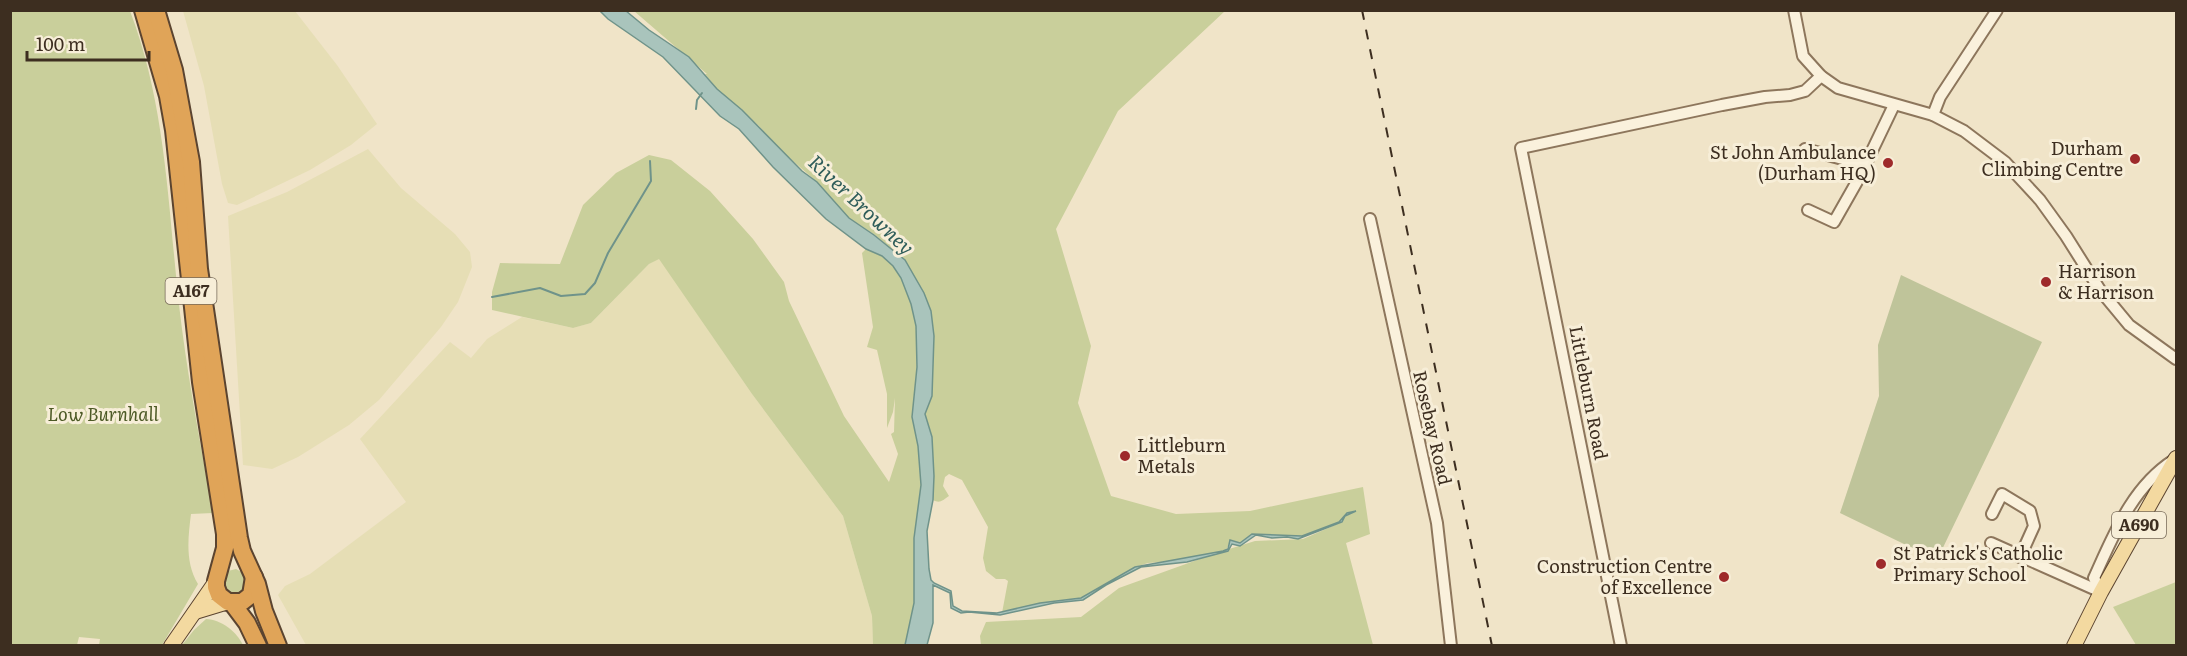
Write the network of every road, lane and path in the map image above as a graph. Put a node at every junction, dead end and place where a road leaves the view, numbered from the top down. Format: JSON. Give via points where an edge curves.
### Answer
{"nodes":[{"id":1,"x":143,"y":10,"type":"edge"},
{"id":2,"x":156,"y":10,"type":"edge"},
{"id":3,"x":1794,"y":10,"type":"edge"},
{"id":4,"x":1997,"y":10,"type":"edge"},
{"id":5,"x":1821,"y":76,"type":"junction"},
{"id":6,"x":1894,"y":105,"type":"junction"},
{"id":7,"x":1933,"y":115,"type":"junction"},
{"id":8,"x":1805,"y":149,"type":"dead end"},
{"id":9,"x":1865,"y":165,"type":"junction"},
{"id":10,"x":1808,"y":210,"type":"dead end"},
{"id":11,"x":1370,"y":219,"type":"dead end"},
{"id":12,"x":2176,"y":359,"type":"edge"},
{"id":13,"x":2176,"y":458,"type":"edge"},
{"id":14,"x":1992,"y":514,"type":"dead end"},
{"id":15,"x":1991,"y":543,"type":"dead end"},
{"id":16,"x":2020,"y":557,"type":"junction"},
{"id":17,"x":252,"y":572,"type":"junction"},
{"id":18,"x":217,"y":577,"type":"junction"},
{"id":19,"x":2101,"y":592,"type":"junction"},
{"id":20,"x":230,"y":602,"type":"junction"},
{"id":21,"x":195,"y":612,"type":"junction"},
{"id":22,"x":171,"y":645,"type":"edge"},
{"id":23,"x":258,"y":645,"type":"edge"},
{"id":24,"x":278,"y":645,"type":"edge"},
{"id":25,"x":1451,"y":645,"type":"edge"},
{"id":26,"x":1621,"y":645,"type":"edge"},
{"id":27,"x":2074,"y":645,"type":"edge"}],
"edges":[{"from":1,"to":18,"type":"highway","number":"A167","via":[[174,129],[201,382],[225,534]]},
{"from":2,"to":17,"type":"highway","number":"A167","via":[[183,113],[199,268],[239,538]]},
{"from":3,"to":5,"type":"street","via":[[1803,56]]},
{"from":4,"to":7,"type":"street","via":[[1940,97]]},
{"from":5,"to":6,"type":"street","via":[[1838,88]]},
{"from":5,"to":26,"type":"street","name":"Littleburn Road","via":[[1805,91],[1790,95],[1722,105],[1521,148]]},
{"from":6,"to":7,"type":"street"},
{"from":6,"to":9,"type":"street"},
{"from":7,"to":12,"type":"street","via":[[1964,131],[2006,162],[2040,200],[2100,290],[2129,325]]},
{"from":8,"to":9,"type":"street"},
{"from":9,"to":10,"type":"street","via":[[1834,222]]},
{"from":11,"to":25,"type":"street","name":"Rosebay Road","via":[[1437,523]]},
{"from":13,"to":19,"type":"main road","number":"A690"},
{"from":14,"to":16,"type":"street","via":[[2002,494],[2030,511],[2034,526]]},
{"from":15,"to":16,"type":"street"},
{"from":16,"to":19,"type":"street"},
{"from":17,"to":18,"type":"highway","via":[[231,565]]},
{"from":17,"to":20,"type":"highway","via":[[251,595],[243,602]]},
{"from":17,"to":24,"type":"highway","number":"A167"},
{"from":18,"to":20,"type":"highway","via":[[219,595]]},
{"from":18,"to":21,"type":"main road"},
{"from":19,"to":27,"type":"main road","number":"A690"},
{"from":20,"to":21,"type":"main road"},
{"from":20,"to":23,"type":"highway"},
{"from":21,"to":22,"type":"main road"}]}
